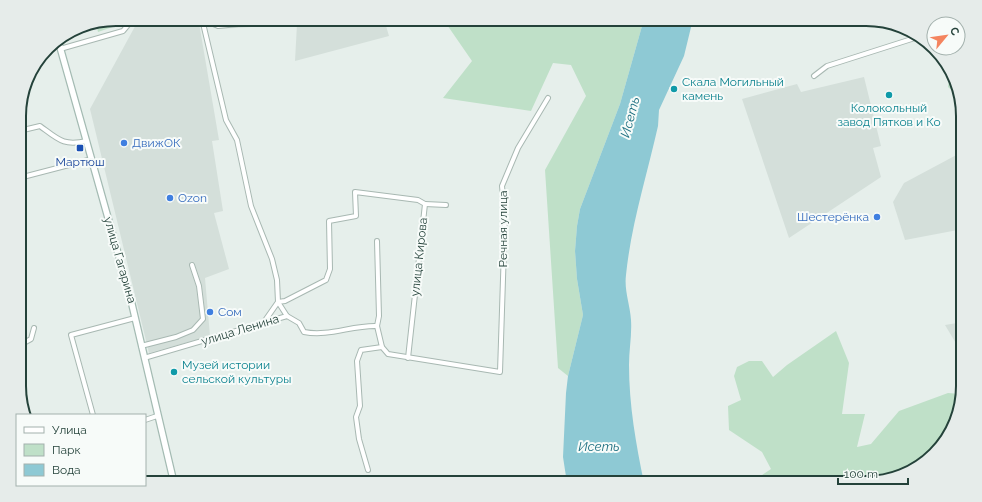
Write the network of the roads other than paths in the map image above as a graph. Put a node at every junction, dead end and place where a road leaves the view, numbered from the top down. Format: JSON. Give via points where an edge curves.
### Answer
{"nodes":[{"id":1,"x":127,"y":26,"type":"edge"},
{"id":2,"x":204,"y":26,"type":"edge"},
{"id":3,"x":911,"y":38,"type":"edge"},
{"id":4,"x":60,"y":49,"type":"joint"},
{"id":5,"x":814,"y":76,"type":"dead end"},
{"id":6,"x":548,"y":98,"type":"dead end"},
{"id":7,"x":26,"y":129,"type":"edge"},
{"id":8,"x":87,"y":141,"type":"junction"},
{"id":9,"x":92,"y":159,"type":"junction"},
{"id":10,"x":26,"y":176,"type":"edge"},
{"id":11,"x":425,"y":204,"type":"junction"},
{"id":12,"x":446,"y":205,"type":"dead end"},
{"id":13,"x":377,"y":241,"type":"dead end"},
{"id":14,"x":192,"y":265,"type":"dead end"},
{"id":15,"x":278,"y":302,"type":"junction"},
{"id":16,"x":287,"y":316,"type":"junction"},
{"id":17,"x":135,"y":318,"type":"junction"},
{"id":18,"x":263,"y":322,"type":"junction"},
{"id":19,"x":377,"y":326,"type":"junction"},
{"id":20,"x":34,"y":328,"type":"dead end"},
{"id":21,"x":26,"y":341,"type":"edge"},
{"id":22,"x":141,"y":346,"type":"junction"},
{"id":23,"x":382,"y":347,"type":"junction"},
{"id":24,"x":144,"y":358,"type":"junction"},
{"id":25,"x":408,"y":358,"type":"junction"},
{"id":26,"x":93,"y":414,"type":"edge"},
{"id":27,"x":157,"y":416,"type":"junction"},
{"id":28,"x":146,"y":420,"type":"edge"},
{"id":29,"x":368,"y":470,"type":"dead end"},
{"id":30,"x":172,"y":476,"type":"edge"}],
"edges":[{"from":1,"to":4,"type":"street","via":[[122,31]]},
{"from":2,"to":15,"type":"street","via":[[226,120],[237,140],[251,206],[272,259],[277,280]]},
{"from":3,"to":5,"type":"street","via":[[827,66]]},
{"from":4,"to":8,"type":"main road","name":"улица Гагарина"},
{"from":6,"to":25,"type":"street","name":"Речная улица","via":[[518,148],[502,186],[505,217],[500,372]]},
{"from":7,"to":8,"type":"street","via":[[40,126],[61,142],[73,144]]},
{"from":8,"to":9,"type":"main road","name":"улица Гагарина"},
{"from":9,"to":10,"type":"street"},
{"from":9,"to":17,"type":"main road","name":"улица Гагарина"},
{"from":11,"to":12,"type":"street"},
{"from":11,"to":15,"type":"street","name":"улица Кирова","via":[[418,200],[355,192],[356,216],[329,221],[330,269],[326,280]]},
{"from":11,"to":25,"type":"street","name":"улица Кирова"},
{"from":13,"to":19,"type":"street"},
{"from":14,"to":22,"type":"street","via":[[199,286],[203,319],[194,330]]},
{"from":15,"to":16,"type":"street"},
{"from":15,"to":18,"type":"street"},
{"from":16,"to":18,"type":"street","name":"улица Ленина"},
{"from":16,"to":19,"type":"street","name":"улица Ленина","via":[[299,323],[304,332],[316,334],[368,325]]},
{"from":17,"to":22,"type":"main road","name":"улица Гагарина"},
{"from":17,"to":26,"type":"street","via":[[71,335]]},
{"from":18,"to":24,"type":"street","name":"улица Ленина"},
{"from":19,"to":23,"type":"street"},
{"from":20,"to":21,"type":"street","via":[[31,339]]},
{"from":22,"to":24,"type":"main road","name":"улица Гагарина"},
{"from":23,"to":25,"type":"street","via":[[388,354]]},
{"from":23,"to":29,"type":"street","via":[[361,350],[357,361],[360,406],[356,417]]},
{"from":24,"to":27,"type":"main road","name":"улица Гагарина"},
{"from":27,"to":28,"type":"street"},
{"from":27,"to":30,"type":"main road","name":"улица Гагарина"}]}
